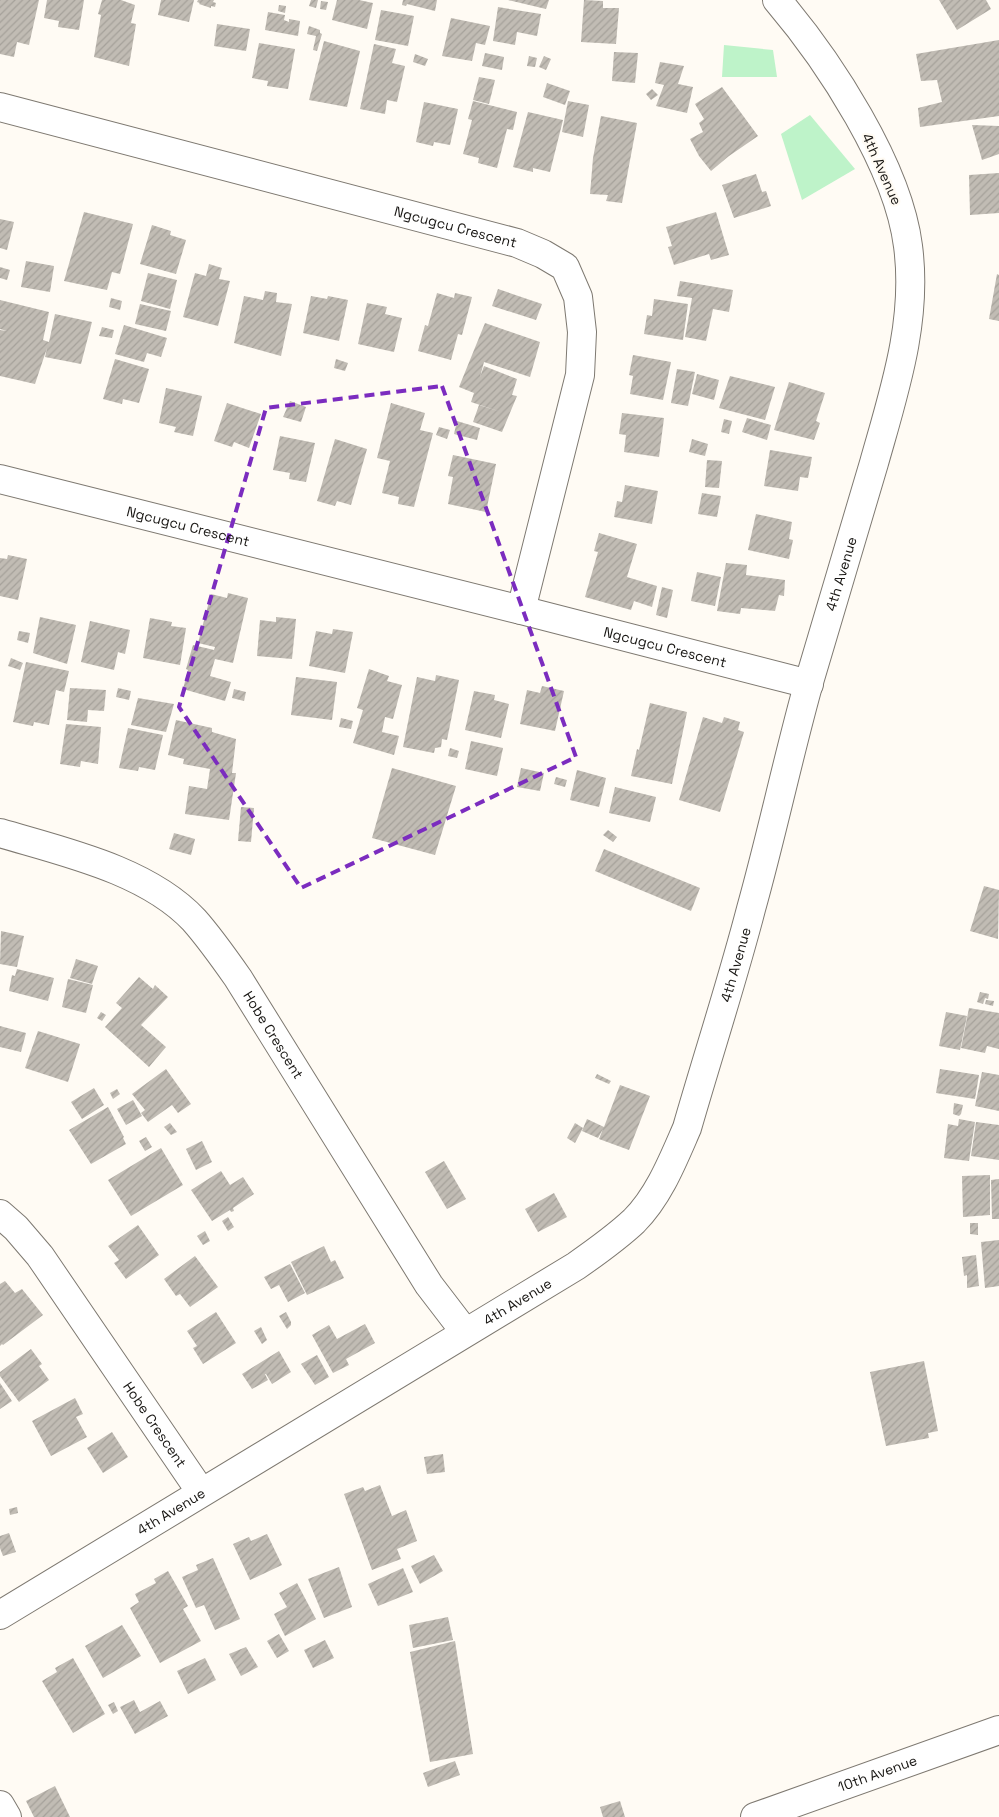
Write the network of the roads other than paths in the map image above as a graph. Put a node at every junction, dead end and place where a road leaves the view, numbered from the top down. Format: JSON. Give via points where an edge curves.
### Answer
{"nodes":[{"id":1,"x":777,"y":0,"type":"edge"},
{"id":2,"x":0,"y":107,"type":"edge"},
{"id":3,"x":0,"y":480,"type":"edge"},
{"id":4,"x":521,"y":610,"type":"junction"},
{"id":5,"x":809,"y":684,"type":"junction"},
{"id":6,"x":0,"y":833,"type":"edge"},
{"id":7,"x":0,"y":1214,"type":"edge"},
{"id":8,"x":465,"y":1332,"type":"junction"},
{"id":9,"x":201,"y":1492,"type":"junction"},
{"id":10,"x":0,"y":1615,"type":"edge"},
{"id":11,"x":999,"y":1730,"type":"edge"},
{"id":12,"x":0,"y":1805,"type":"edge"},
{"id":13,"x":7,"y":1817,"type":"edge"},
{"id":14,"x":755,"y":1817,"type":"edge"}],
"edges":[{"from":1,"to":5,"type":"street","name":"4th Avenue","via":[[829,70],[888,175],[903,217],[911,283],[910,315],[897,383]]},
{"from":2,"to":4,"type":"street","name":"Ngcugcu Crescent","via":[[517,243],[565,267],[578,297],[582,332],[580,375]]},
{"from":3,"to":4,"type":"street","name":"Ngcugcu Crescent"},
{"from":4,"to":5,"type":"street","name":"Ngcugcu Crescent"},
{"from":5,"to":8,"type":"street","name":"4th Avenue","via":[[751,911],[687,1128],[657,1191],[635,1220],[609,1243]]},
{"from":6,"to":8,"type":"street","name":"Hobe Crescent","via":[[110,867],[171,900],[193,919],[238,978],[429,1285]]},
{"from":7,"to":9,"type":"street","name":"Hobe Crescent","via":[[40,1256]]},
{"from":8,"to":9,"type":"street","name":"4th Avenue"},
{"from":9,"to":10,"type":"street","name":"4th Avenue"},
{"from":11,"to":14,"type":"street","name":"10th Avenue"},
{"from":12,"to":13,"type":"street"}]}
